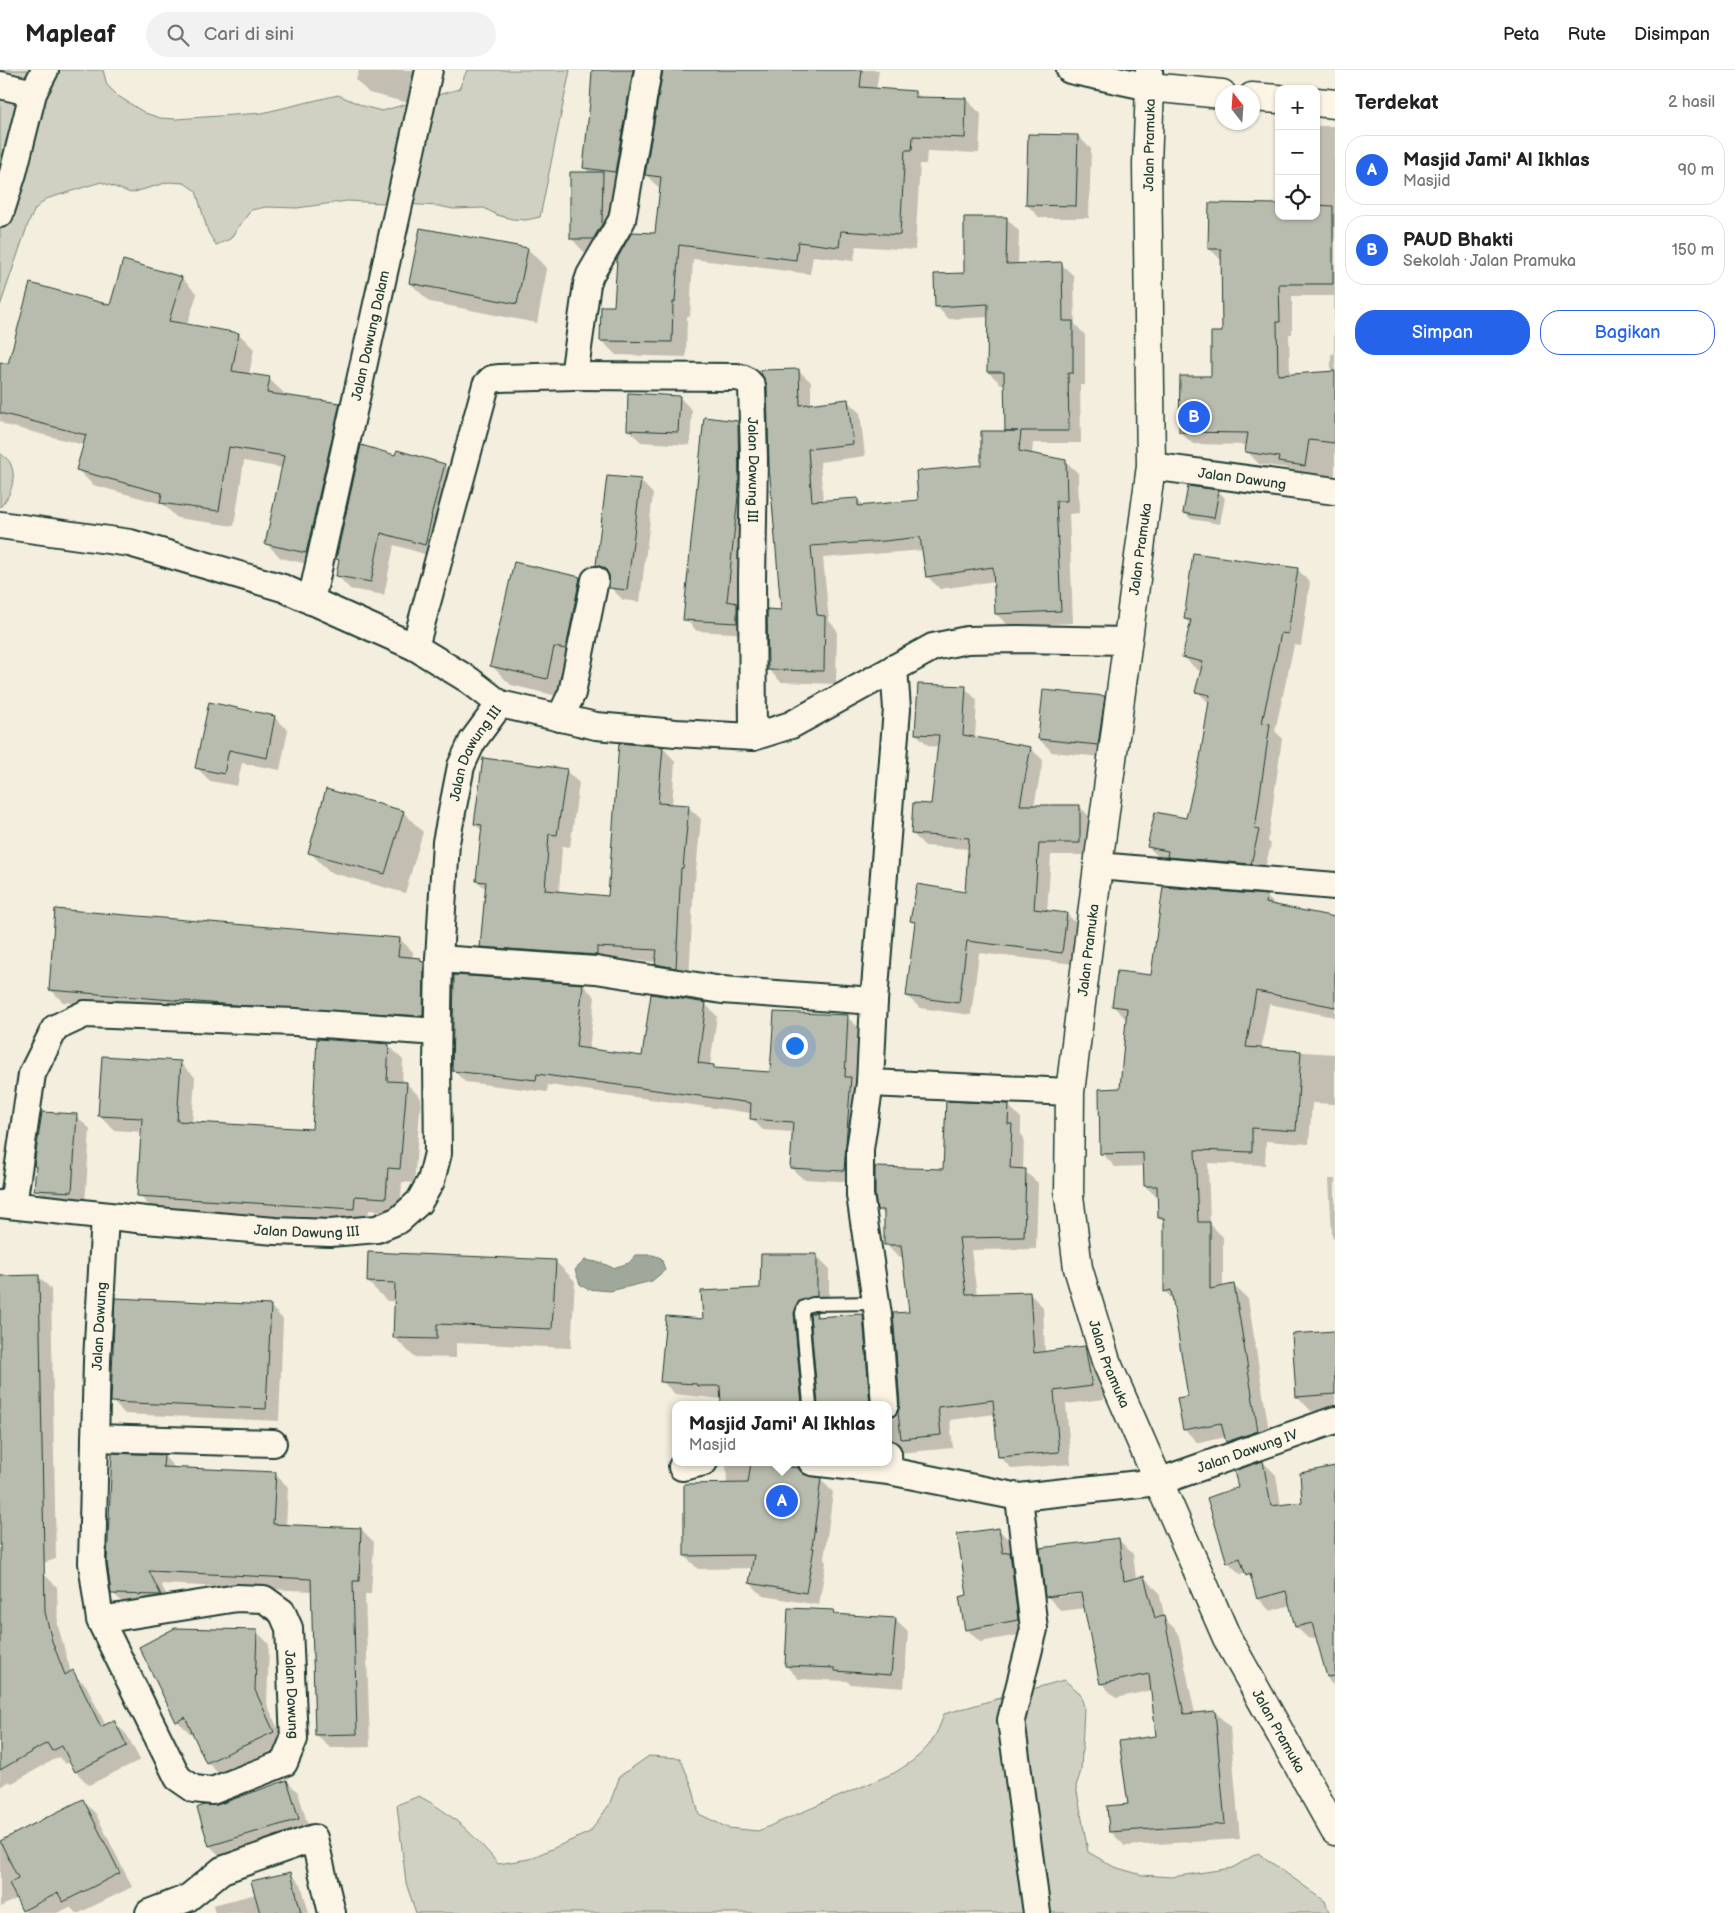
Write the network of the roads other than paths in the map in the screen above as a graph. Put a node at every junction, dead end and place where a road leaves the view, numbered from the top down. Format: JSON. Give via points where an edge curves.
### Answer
{"nodes":[{"id":1,"x":45,"y":70,"type":"edge"},
{"id":2,"x":430,"y":70,"type":"edge"},
{"id":3,"x":648,"y":70,"type":"edge"},
{"id":4,"x":1070,"y":70,"type":"edge"},
{"id":5,"x":1149,"y":79,"type":"edge"},
{"id":6,"x":0,"y":85,"type":"edge"},
{"id":7,"x":33,"y":93,"type":"junction"},
{"id":8,"x":1215,"y":93,"type":"edge"},
{"id":9,"x":1260,"y":98,"type":"edge"},
{"id":10,"x":1275,"y":99,"type":"edge"},
{"id":11,"x":1320,"y":102,"type":"edge"},
{"id":12,"x":1335,"y":104,"type":"edge"},
{"id":13,"x":0,"y":214,"type":"edge"},
{"id":14,"x":574,"y":376,"type":"junction"},
{"id":15,"x":1151,"y":466,"type":"junction"},
{"id":16,"x":1335,"y":491,"type":"edge"},
{"id":17,"x":0,"y":525,"type":"edge"},
{"id":18,"x":595,"y":580,"type":"dead end"},
{"id":19,"x":312,"y":601,"type":"junction"},
{"id":20,"x":1128,"y":641,"type":"junction"},
{"id":21,"x":415,"y":647,"type":"junction"},
{"id":22,"x":894,"y":668,"type":"junction"},
{"id":23,"x":500,"y":704,"type":"junction"},
{"id":24,"x":560,"y":718,"type":"junction"},
{"id":25,"x":753,"y":737,"type":"junction"},
{"id":26,"x":1098,"y":866,"type":"junction"},
{"id":27,"x":1335,"y":886,"type":"edge"},
{"id":28,"x":439,"y":959,"type":"junction"},
{"id":29,"x":874,"y":1001,"type":"junction"},
{"id":30,"x":437,"y":1032,"type":"junction"},
{"id":31,"x":870,"y":1083,"type":"junction"},
{"id":32,"x":1070,"y":1092,"type":"junction"},
{"id":33,"x":6,"y":1205,"type":"edge"},
{"id":34,"x":105,"y":1216,"type":"junction"},
{"id":35,"x":876,"y":1304,"type":"junction"},
{"id":36,"x":810,"y":1401,"type":"edge"},
{"id":37,"x":885,"y":1401,"type":"edge"},
{"id":38,"x":1335,"y":1420,"type":"edge"},
{"id":39,"x":95,"y":1438,"type":"junction"},
{"id":40,"x":273,"y":1443,"type":"dead end"},
{"id":41,"x":892,"y":1463,"type":"edge"},
{"id":42,"x":1158,"y":1482,"type":"junction"},
{"id":43,"x":1019,"y":1497,"type":"junction"},
{"id":44,"x":100,"y":1620,"type":"junction"},
{"id":45,"x":1335,"y":1832,"type":"edge"},
{"id":46,"x":190,"y":1905,"type":"edge"},
{"id":47,"x":149,"y":1913,"type":"edge"},
{"id":48,"x":332,"y":1913,"type":"edge"},
{"id":49,"x":1037,"y":1913,"type":"edge"}],
"edges":[{"from":1,"to":7,"type":"street"},
{"from":2,"to":19,"type":"street","name":"Jalan Dawung Dalam"},
{"from":3,"to":14,"type":"street","via":[[622,220],[590,274]]},
{"from":4,"to":5,"type":"street"},
{"from":5,"to":8,"type":"main road","name":"Jalan Pramuka"},
{"from":5,"to":15,"type":"main road","name":"Jalan Pramuka"},
{"from":6,"to":7,"type":"street"},
{"from":7,"to":13,"type":"street"},
{"from":9,"to":10,"type":"main road"},
{"from":11,"to":12,"type":"main road"},
{"from":14,"to":21,"type":"street","via":[[500,378],[486,384]]},
{"from":14,"to":25,"type":"street","name":"Jalan Dawung III","via":[[736,377],[743,378],[752,386]]},
{"from":15,"to":16,"type":"street","name":"Jalan Dawung"},
{"from":15,"to":20,"type":"main road","name":"Jalan Pramuka"},
{"from":17,"to":19,"type":"street","via":[[130,543],[284,588]]},
{"from":18,"to":24,"type":"street","via":[[572,694]]},
{"from":19,"to":21,"type":"street"},
{"from":20,"to":22,"type":"street","name":"Jalan Dawung III","via":[[967,640],[933,647]]},
{"from":20,"to":26,"type":"main road","name":"Jalan Pramuka"},
{"from":21,"to":23,"type":"street","via":[[469,680]]},
{"from":22,"to":25,"type":"street","name":"Jalan Dawung III","via":[[791,725]]},
{"from":22,"to":29,"type":"street","via":[[897,709]]},
{"from":23,"to":24,"type":"street","name":"Jalan Dawung III"},
{"from":23,"to":28,"type":"street","name":"Jalan Dawung III","via":[[472,742],[461,766],[446,842]]},
{"from":24,"to":25,"type":"street","name":"Jalan Dawung III","via":[[596,726]]},
{"from":26,"to":27,"type":"street"},
{"from":26,"to":32,"type":"main road","name":"Jalan Pramuka"},
{"from":28,"to":29,"type":"street","via":[[596,970],[722,990]]},
{"from":28,"to":30,"type":"street","name":"Jalan Dawung III"},
{"from":29,"to":31,"type":"street"},
{"from":30,"to":33,"type":"street","name":"Jalan Dawung III","via":[[295,1022],[84,1014],[55,1028],[32,1074]]},
{"from":30,"to":34,"type":"street","name":"Jalan Dawung III","via":[[438,1153],[431,1181],[419,1202],[398,1220],[377,1228],[330,1232],[275,1231]]},
{"from":31,"to":32,"type":"street"},
{"from":31,"to":35,"type":"street","via":[[860,1149],[860,1195]]},
{"from":32,"to":42,"type":"main road","name":"Jalan Pramuka","via":[[1069,1196],[1078,1268],[1106,1361]]},
{"from":33,"to":34,"type":"street","name":"Jalan Dawung III"},
{"from":34,"to":39,"type":"street","name":"Jalan Dawung"},
{"from":35,"to":36,"type":"lane","via":[[813,1304],[804,1307]]},
{"from":35,"to":37,"type":"street"},
{"from":38,"to":42,"type":"street","name":"Jalan Dawung IV"},
{"from":39,"to":40,"type":"street"},
{"from":39,"to":44,"type":"street","name":"Jalan Dawung","via":[[92,1563]]},
{"from":41,"to":43,"type":"street","name":"Jalan Dawung IV"},
{"from":42,"to":43,"type":"street","name":"Jalan Dawung IV"},
{"from":42,"to":45,"type":"main road","name":"Jalan Pramuka","via":[[1227,1638]]},
{"from":43,"to":49,"type":"street","via":[[1034,1630],[1010,1720]]},
{"from":44,"to":44,"type":"street","name":"Jalan Dawung","via":[[178,1778],[194,1790],[212,1791],[284,1763],[294,1739],[289,1628],[282,1612],[264,1599],[237,1598]]},
{"from":46,"to":47,"type":"street"},
{"from":46,"to":48,"type":"street","via":[[222,1870],[314,1838]]}]}
